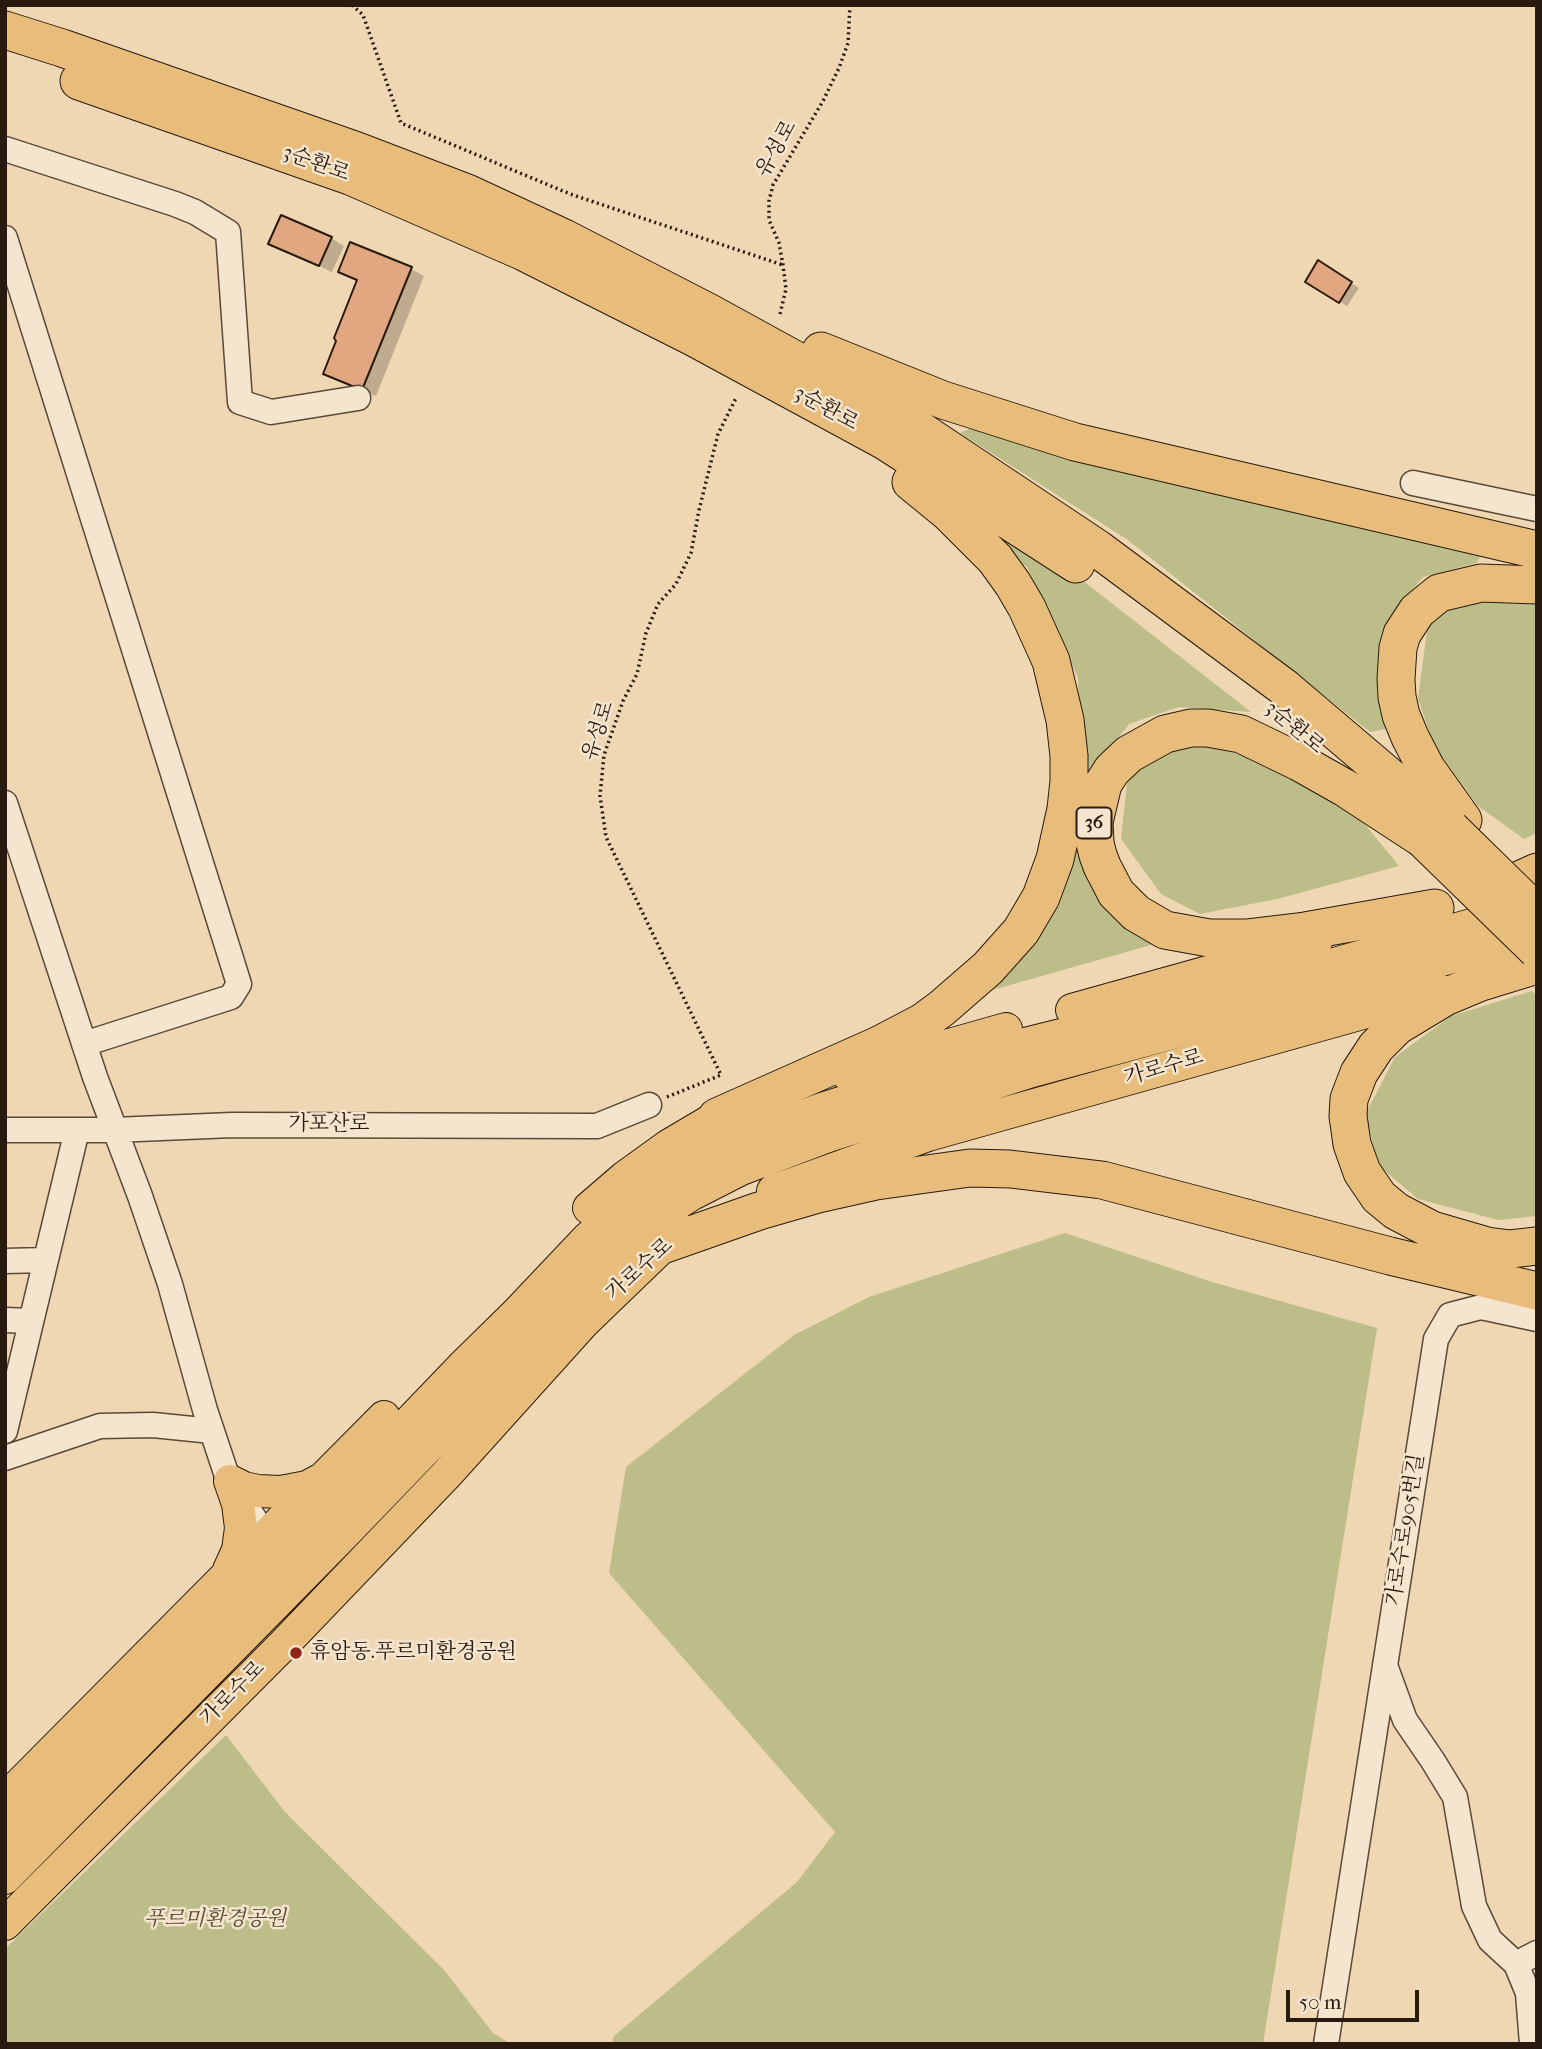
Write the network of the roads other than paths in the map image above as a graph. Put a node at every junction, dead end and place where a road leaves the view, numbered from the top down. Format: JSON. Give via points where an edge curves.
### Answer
{"nodes":[{"id":1,"x":5,"y":30,"type":"edge"},
{"id":2,"x":5,"y":57,"type":"edge"},
{"id":3,"x":5,"y":149,"type":"edge"},
{"id":4,"x":5,"y":238,"type":"edge"},
{"id":5,"x":642,"y":278,"type":"junction"},
{"id":6,"x":695,"y":338,"type":"junction"},
{"id":7,"x":358,"y":398,"type":"dead end"},
{"id":8,"x":1413,"y":483,"type":"dead end"},
{"id":9,"x":1537,"y":509,"type":"edge"},
{"id":10,"x":1537,"y":550,"type":"edge"},
{"id":11,"x":1537,"y":585,"type":"edge"},
{"id":12,"x":5,"y":803,"type":"edge"},
{"id":13,"x":1445,"y":829,"type":"junction"},
{"id":14,"x":1526,"y":904,"type":"edge"},
{"id":15,"x":1435,"y":908,"type":"junction"},
{"id":16,"x":1537,"y":950,"type":"edge"},
{"id":17,"x":1537,"y":963,"type":"edge"},
{"id":18,"x":84,"y":1044,"type":"junction"},
{"id":19,"x":649,"y":1105,"type":"road end"},
{"id":20,"x":717,"y":1117,"type":"junction"},
{"id":21,"x":5,"y":1130,"type":"edge"},
{"id":22,"x":77,"y":1130,"type":"junction"},
{"id":23,"x":114,"y":1130,"type":"junction"},
{"id":24,"x":664,"y":1244,"type":"junction"},
{"id":25,"x":1537,"y":1246,"type":"edge"},
{"id":26,"x":5,"y":1261,"type":"edge"},
{"id":27,"x":46,"y":1261,"type":"junction"},
{"id":28,"x":1537,"y":1291,"type":"edge"},
{"id":29,"x":571,"y":1295,"type":"junction"},
{"id":30,"x":1537,"y":1319,"type":"edge"},
{"id":31,"x":5,"y":1321,"type":"edge"},
{"id":32,"x":32,"y":1321,"type":"junction"},
{"id":33,"x":461,"y":1368,"type":"junction"},
{"id":34,"x":539,"y":1371,"type":"junction"},
{"id":35,"x":212,"y":1431,"type":"junction"},
{"id":36,"x":5,"y":1432,"type":"edge"},
{"id":37,"x":5,"y":1458,"type":"edge"},
{"id":38,"x":324,"y":1478,"type":"junction"},
{"id":39,"x":230,"y":1481,"type":"junction"},
{"id":40,"x":286,"y":1553,"type":"junction"},
{"id":41,"x":226,"y":1576,"type":"junction"},
{"id":42,"x":329,"y":1597,"type":"junction"},
{"id":43,"x":1384,"y":1664,"type":"junction"},
{"id":44,"x":5,"y":1799,"type":"edge"},
{"id":45,"x":5,"y":1839,"type":"edge"},
{"id":46,"x":5,"y":1878,"type":"edge"},
{"id":47,"x":5,"y":1924,"type":"edge"},
{"id":48,"x":1526,"y":1958,"type":"edge"},
{"id":49,"x":1326,"y":2044,"type":"edge"},
{"id":50,"x":1532,"y":2044,"type":"edge"}],
"edges":[{"from":1,"to":5,"type":"highway","name":"3순환로","via":[[467,193]]},
{"from":2,"to":6,"type":"highway","name":"3순환로","via":[[350,176],[524,252]]},
{"from":3,"to":7,"type":"street","via":[[175,204],[228,232],[240,402],[271,412]]},
{"from":4,"to":18,"type":"street","via":[[239,984],[231,997]]},
{"from":5,"to":10,"type":"highway","via":[[943,400],[1022,427]]},
{"from":5,"to":13,"type":"highway","name":"3순환로","via":[[903,419],[1087,541],[1285,688]]},
{"from":6,"to":13,"type":"highway","name":"3순환로","via":[[885,442],[1083,569]]},
{"from":6,"to":20,"type":"highway","via":[[921,489],[995,559],[1027,608],[1051,661],[1069,756],[1066,809],[1048,880],[1021,931],[988,968],[950,1002],[905,1032]]},
{"from":8,"to":9,"type":"street"},
{"from":11,"to":13,"type":"highway","via":[[1481,583],[1439,593],[1417,611],[1402,634],[1397,697]]},
{"from":12,"to":18,"type":"street"},
{"from":13,"to":14,"type":"highway","bridge":true},
{"from":13,"to":15,"type":"highway","number":"36","via":[[1345,788],[1241,734],[1208,727],[1166,734],[1129,754],[1103,784],[1094,822],[1098,855],[1116,893],[1136,913],[1165,930],[1209,938],[1246,938]]},
{"from":14,"to":15,"type":"main road","number":"36"},
{"from":14,"to":16,"type":"highway","bridge":true},
{"from":14,"to":17,"type":"highway","bridge":true},
{"from":14,"to":29,"type":"main road","name":"가로수로","via":[[741,1169],[651,1220]]},
{"from":14,"to":33,"type":"main road","name":"가로수로","via":[[1261,985],[1025,1044],[738,1140],[676,1170],[634,1198],[588,1238]]},
{"from":15,"to":20,"type":"main road","name":"가로수로","via":[[867,1067]]},
{"from":17,"to":24,"type":"main road","name":"가로수로","via":[[928,1135],[775,1190]]},
{"from":17,"to":25,"type":"highway","via":[[1445,997],[1397,1026],[1359,1073],[1349,1099],[1348,1124],[1362,1172],[1379,1197],[1396,1211],[1432,1230],[1487,1246]]},
{"from":18,"to":23,"type":"street"},
{"from":19,"to":23,"type":"street","name":"가포산로","via":[[597,1126],[232,1125]]},
{"from":20,"to":38,"type":"main road","name":"가로수로","via":[[668,1146],[591,1206]]},
{"from":21,"to":22,"type":"street","name":"가포산로"},
{"from":22,"to":23,"type":"street","name":"가포산로"},
{"from":22,"to":27,"type":"street"},
{"from":23,"to":35,"type":"street","via":[[170,1284]]},
{"from":24,"to":28,"type":"highway","via":[[759,1211],[876,1181],[970,1168],[1010,1169],[1102,1180]]},
{"from":24,"to":29,"type":"main road"},
{"from":24,"to":34,"type":"main road","name":"가로수로"},
{"from":26,"to":27,"type":"street"},
{"from":27,"to":32,"type":"street"},
{"from":29,"to":34,"type":"main road"},
{"from":29,"to":40,"type":"main road","name":"가로수로","via":[[522,1349]]},
{"from":30,"to":43,"type":"street","name":"가로수로905번길","via":[[1481,1307],[1450,1315],[1436,1339]]},
{"from":31,"to":32,"type":"street"},
{"from":32,"to":36,"type":"street"},
{"from":33,"to":38,"type":"main road","name":"가로수로"},
{"from":33,"to":40,"type":"main road","name":"가로수로"},
{"from":34,"to":42,"type":"main road","name":"가로수로"},
{"from":35,"to":37,"type":"street","via":[[100,1426]]},
{"from":35,"to":39,"type":"street"},
{"from":38,"to":39,"type":"main road","via":[[281,1492],[244,1488]]},
{"from":38,"to":40,"type":"main road","name":"가로수로"},
{"from":39,"to":40,"type":"street"},
{"from":39,"to":41,"type":"main road","via":[[241,1528],[238,1550]]},
{"from":40,"to":41,"type":"main road","name":"가로수로"},
{"from":40,"to":42,"type":"street"},
{"from":40,"to":45,"type":"main road","name":"가로수로"},
{"from":40,"to":46,"type":"main road","name":"가로수로"},
{"from":41,"to":44,"type":"main road","name":"가로수로"},
{"from":42,"to":47,"type":"main road","name":"가로수로"},
{"from":43,"to":48,"type":"street","via":[[1405,1720],[1455,1797],[1474,1906],[1490,1940]]},
{"from":43,"to":49,"type":"street","name":"가로수로905번길"},
{"from":48,"to":50,"type":"street"}]}
